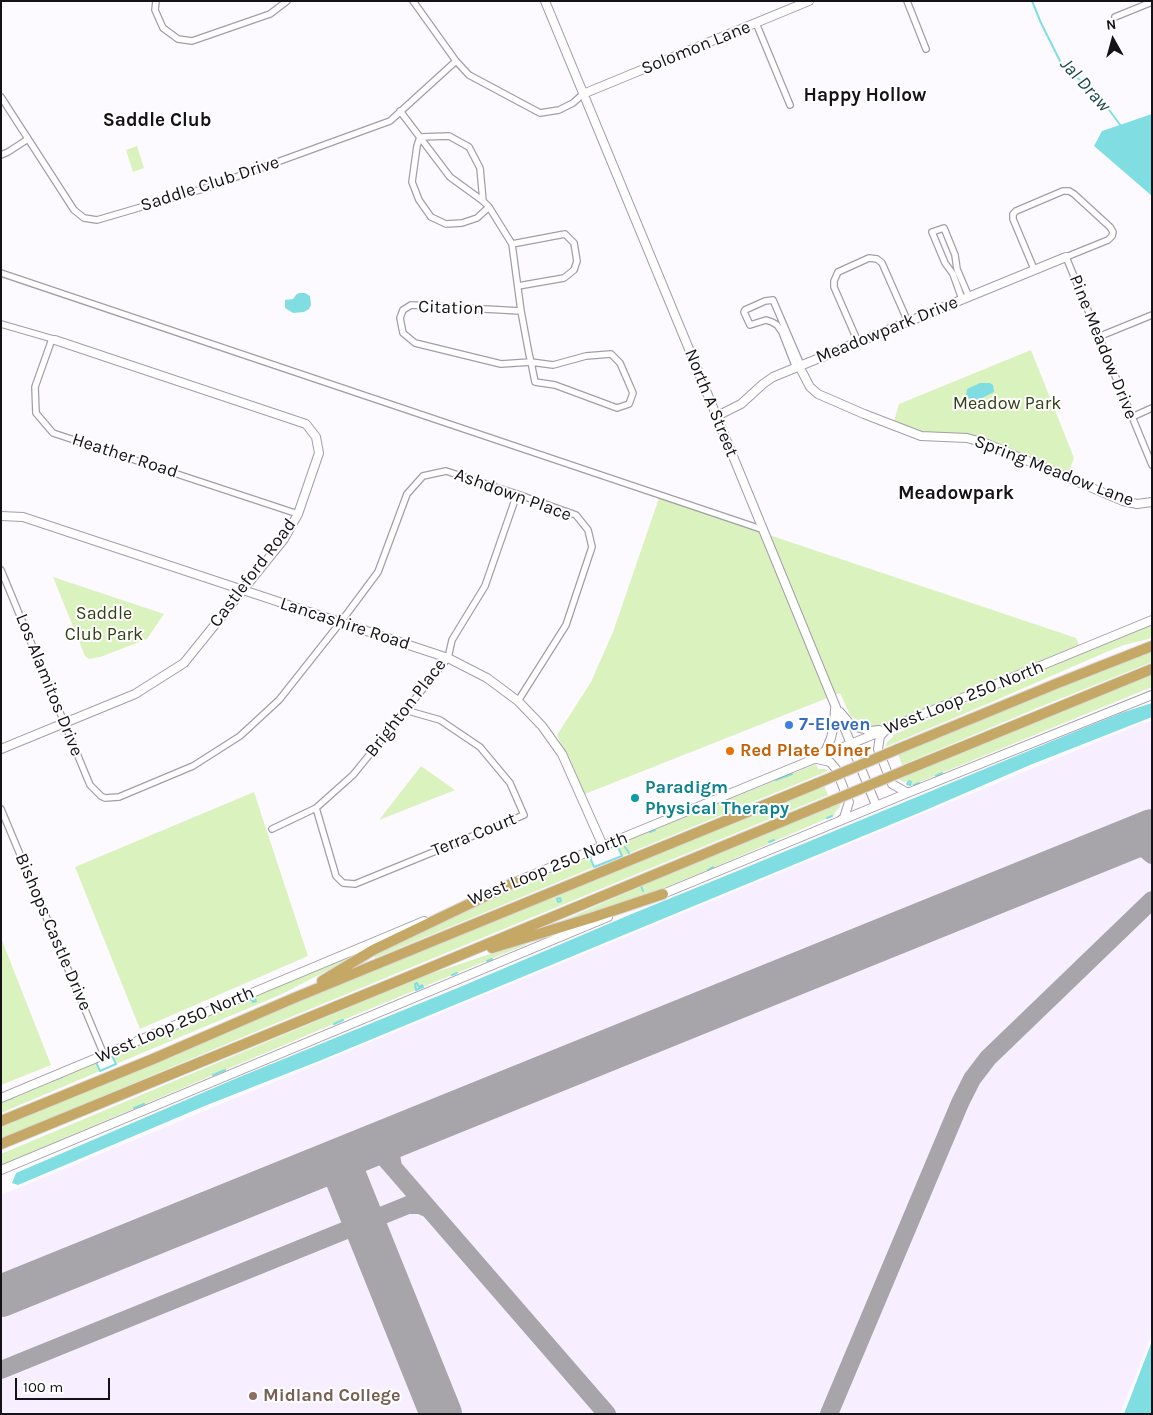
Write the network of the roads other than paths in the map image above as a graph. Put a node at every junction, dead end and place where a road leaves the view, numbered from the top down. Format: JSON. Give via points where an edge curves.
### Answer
{"nodes":[{"id":1,"x":156,"y":1,"type":"edge"},
{"id":2,"x":287,"y":1,"type":"edge"},
{"id":3,"x":413,"y":1,"type":"edge"},
{"id":4,"x":545,"y":1,"type":"edge"},
{"id":5,"x":809,"y":1,"type":"edge"},
{"id":6,"x":907,"y":1,"type":"edge"},
{"id":7,"x":1152,"y":2,"type":"edge"},
{"id":8,"x":1115,"y":17,"type":"dead end"},
{"id":9,"x":756,"y":23,"type":"junction"},
{"id":10,"x":926,"y":49,"type":"dead end"},
{"id":11,"x":456,"y":61,"type":"junction"},
{"id":12,"x":583,"y":94,"type":"junction"},
{"id":13,"x":1,"y":97,"type":"edge"},
{"id":14,"x":790,"y":105,"type":"dead end"},
{"id":15,"x":400,"y":112,"type":"junction"},
{"id":16,"x":420,"y":137,"type":"junction"},
{"id":17,"x":28,"y":140,"type":"junction"},
{"id":18,"x":1,"y":155,"type":"edge"},
{"id":19,"x":483,"y":201,"type":"junction"},
{"id":20,"x":489,"y":208,"type":"junction"},
{"id":21,"x":512,"y":244,"type":"junction"},
{"id":22,"x":1066,"y":257,"type":"junction"},
{"id":23,"x":957,"y":267,"type":"junction"},
{"id":24,"x":1034,"y":269,"type":"junction"},
{"id":25,"x":950,"y":270,"type":"junction"},
{"id":26,"x":1,"y":273,"type":"edge"},
{"id":27,"x":518,"y":286,"type":"junction"},
{"id":28,"x":966,"y":298,"type":"junction"},
{"id":29,"x":521,"y":311,"type":"junction"},
{"id":30,"x":1152,"y":315,"type":"edge"},
{"id":31,"x":908,"y":322,"type":"junction"},
{"id":32,"x":780,"y":323,"type":"junction"},
{"id":33,"x":1,"y":324,"type":"edge"},
{"id":34,"x":1098,"y":336,"type":"junction"},
{"id":35,"x":54,"y":339,"type":"junction"},
{"id":36,"x":858,"y":342,"type":"junction"},
{"id":37,"x":531,"y":362,"type":"junction"},
{"id":38,"x":799,"y":366,"type":"junction"},
{"id":39,"x":1152,"y":408,"type":"edge"},
{"id":40,"x":717,"y":416,"type":"junction"},
{"id":41,"x":1132,"y":417,"type":"junction"},
{"id":42,"x":1152,"y":466,"type":"edge"},
{"id":43,"x":517,"y":494,"type":"junction"},
{"id":44,"x":1152,"y":502,"type":"edge"},
{"id":45,"x":298,"y":514,"type":"junction"},
{"id":46,"x":1,"y":516,"type":"edge"},
{"id":47,"x":764,"y":530,"type":"junction"},
{"id":48,"x":1,"y":570,"type":"edge"},
{"id":49,"x":243,"y":590,"type":"junction"},
{"id":50,"x":1152,"y":620,"type":"edge"},
{"id":51,"x":340,"y":623,"type":"junction"},
{"id":52,"x":1152,"y":646,"type":"edge"},
{"id":53,"x":448,"y":658,"type":"junction"},
{"id":54,"x":1152,"y":669,"type":"edge"},
{"id":55,"x":1152,"y":695,"type":"edge"},
{"id":56,"x":518,"y":701,"type":"junction"},
{"id":57,"x":835,"y":706,"type":"junction"},
{"id":58,"x":405,"y":710,"type":"junction"},
{"id":59,"x":64,"y":723,"type":"junction"},
{"id":60,"x":886,"y":730,"type":"junction"},
{"id":61,"x":851,"y":744,"type":"junction"},
{"id":62,"x":1,"y":749,"type":"edge"},
{"id":63,"x":816,"y":759,"type":"junction"},
{"id":64,"x":910,"y":792,"type":"junction"},
{"id":65,"x":876,"y":805,"type":"junction"},
{"id":66,"x":316,"y":808,"type":"junction"},
{"id":67,"x":1,"y":809,"type":"edge"},
{"id":68,"x":841,"y":820,"type":"junction"},
{"id":69,"x":272,"y":829,"type":"dead end"},
{"id":70,"x":603,"y":846,"type":"junction"},
{"id":71,"x":515,"y":882,"type":"junction"},
{"id":72,"x":663,"y":894,"type":"junction"},
{"id":73,"x":415,"y":974,"type":"junction"},
{"id":74,"x":294,"y":998,"type":"junction"},
{"id":75,"x":104,"y":1055,"type":"junction"},
{"id":76,"x":1,"y":1098,"type":"edge"},
{"id":77,"x":1,"y":1121,"type":"edge"},
{"id":78,"x":1,"y":1144,"type":"edge"},
{"id":79,"x":1,"y":1170,"type":"edge"}],
"edges":[{"from":1,"to":2,"type":"street","via":[[155,10],[163,28],[178,39],[192,41],[270,14]]},
{"from":3,"to":11,"type":"street"},
{"from":4,"to":12,"type":"main road","name":"North A Street"},
{"from":5,"to":9,"type":"main road","name":"Solomon Lane"},
{"from":6,"to":10,"type":"street"},
{"from":7,"to":8,"type":"street"},
{"from":9,"to":12,"type":"main road","name":"Solomon Lane"},
{"from":9,"to":14,"type":"street"},
{"from":11,"to":12,"type":"street","via":[[469,75],[540,112],[559,110]]},
{"from":11,"to":15,"type":"street","name":"Saddle Club Drive"},
{"from":12,"to":40,"type":"main road","name":"North A Street"},
{"from":13,"to":17,"type":"street","name":"Saddle Club Drive"},
{"from":15,"to":16,"type":"street"},
{"from":15,"to":17,"type":"street","name":"Saddle Club Drive","via":[[390,121],[202,189],[97,220],[84,218],[74,210]]},
{"from":16,"to":19,"type":"street","via":[[450,177]]},
{"from":16,"to":19,"type":"street","via":[[449,136],[469,147],[480,168]]},
{"from":16,"to":20,"type":"street","via":[[412,182],[431,217],[446,224],[462,223],[477,218]]},
{"from":17,"to":18,"type":"street"},
{"from":19,"to":20,"type":"street"},
{"from":20,"to":21,"type":"street"},
{"from":21,"to":27,"type":"street"},
{"from":21,"to":27,"type":"street","via":[[564,234],[574,243],[577,261],[574,270],[564,278]]},
{"from":22,"to":24,"type":"main road","name":"Meadowpark Drive"},
{"from":22,"to":24,"type":"street","via":[[1108,240],[1113,232],[1074,194],[1063,191],[1013,214]]},
{"from":22,"to":34,"type":"street","name":"Pine Meadow Drive"},
{"from":23,"to":25,"type":"street"},
{"from":23,"to":25,"type":"street","via":[[956,255],[944,228],[932,232]]},
{"from":23,"to":28,"type":"street"},
{"from":24,"to":28,"type":"main road","name":"Meadowpark Drive"},
{"from":25,"to":28,"type":"street"},
{"from":26,"to":47,"type":"street"},
{"from":27,"to":29,"type":"street"},
{"from":28,"to":31,"type":"main road","name":"Meadowpark Drive"},
{"from":29,"to":37,"type":"street"},
{"from":29,"to":37,"type":"street","name":"Citation","via":[[411,305],[403,310],[400,318],[403,333],[415,343],[501,364]]},
{"from":30,"to":34,"type":"street"},
{"from":31,"to":36,"type":"main road","name":"Meadowpark Drive"},
{"from":31,"to":36,"type":"street","via":[[882,262],[869,258],[838,272],[834,281]]},
{"from":32,"to":32,"type":"street","via":[[772,300],[744,311],[750,325],[766,320]]},
{"from":32,"to":38,"type":"street"},
{"from":33,"to":35,"type":"street","name":"Castleford Road"},
{"from":34,"to":41,"type":"street","name":"Pine Meadow Drive"},
{"from":35,"to":45,"type":"street","name":"Heather Road","via":[[35,387],[36,413],[53,433]]},
{"from":35,"to":45,"type":"main road","name":"Castleford Road","via":[[306,424],[316,438],[319,453]]},
{"from":36,"to":38,"type":"main road","name":"Meadowpark Drive"},
{"from":37,"to":37,"type":"street","via":[[553,365],[586,356],[611,354],[620,363],[633,393],[629,404],[617,408],[556,385],[535,382]]},
{"from":38,"to":40,"type":"main road","name":"Meadowpark Drive","via":[[773,377],[741,404]]},
{"from":38,"to":44,"type":"main road","name":"Spring Meadow Lane","via":[[810,387],[818,394],[866,415],[921,436],[970,438],[1123,501],[1137,504]]},
{"from":39,"to":41,"type":"street"},
{"from":40,"to":47,"type":"main road","name":"North A Street"},
{"from":41,"to":42,"type":"street","name":"Pine Meadow Drive"},
{"from":43,"to":51,"type":"street","name":"Ashdown Place","via":[[446,471],[422,476],[408,494],[378,572]]},
{"from":43,"to":53,"type":"street","name":"Brighton Place","via":[[486,586],[452,640]]},
{"from":43,"to":56,"type":"street","name":"Ashdown Place","via":[[576,515],[588,530],[592,547],[566,625]]},
{"from":45,"to":49,"type":"main road","name":"Castleford Road","via":[[284,539]]},
{"from":46,"to":49,"type":"main road","name":"Lancashire Road","via":[[23,517]]},
{"from":47,"to":57,"type":"main road","name":"North A Street"},
{"from":48,"to":59,"type":"street","name":"Los Alamitos Drive"},
{"from":49,"to":51,"type":"main road","name":"Lancashire Road"},
{"from":49,"to":59,"type":"main road","name":"Castleford Road","via":[[184,663],[135,694]]},
{"from":50,"to":60,"type":"main road","name":"West Loop 250 North"},
{"from":51,"to":53,"type":"main road","name":"Lancashire Road"},
{"from":51,"to":59,"type":"street","name":"Los Alamitos Drive","via":[[279,700],[240,736],[193,766],[119,797],[105,798],[90,784]]},
{"from":52,"to":74,"type":"highway","bridge":true},
{"from":53,"to":56,"type":"main road","name":"Lancashire Road","via":[[487,678]]},
{"from":53,"to":58,"type":"street","name":"Brighton Place"},
{"from":54,"to":73,"type":"highway","bridge":true},
{"from":55,"to":64,"type":"main road"},
{"from":56,"to":70,"type":"main road","name":"Lancashire Road","via":[[562,754]]},
{"from":57,"to":60,"type":"main road","via":[[851,724],[872,731]]},
{"from":57,"to":61,"type":"main road","name":"North A Street"},
{"from":57,"to":63,"type":"main road","via":[[831,738],[826,750]]},
{"from":58,"to":66,"type":"street","name":"Brighton Place","via":[[353,775]]},
{"from":58,"to":66,"type":"street","name":"Terra Court","via":[[440,720],[480,747],[510,783],[524,814],[355,884],[343,883],[336,876]]},
{"from":59,"to":62,"type":"main road","name":"Castleford Road"},
{"from":60,"to":61,"type":"main road","name":"West Loop 250 North"},
{"from":60,"to":64,"type":"main road","via":[[880,736],[878,749],[892,784]]},
{"from":61,"to":63,"type":"main road","name":"West Loop 250 North"},
{"from":61,"to":65,"type":"main road","name":"North A Street"},
{"from":63,"to":68,"type":"main road","via":[[830,762],[836,769],[849,802]]},
{"from":63,"to":70,"type":"main road","name":"West Loop 250 North"},
{"from":64,"to":65,"type":"main road"},
{"from":65,"to":68,"type":"main road"},
{"from":66,"to":69,"type":"street","name":"Brighton Place"},
{"from":67,"to":75,"type":"street","name":"Bishops Castle Drive"},
{"from":68,"to":72,"type":"main road"},
{"from":70,"to":71,"type":"main road","name":"West Loop 250 North"},
{"from":71,"to":74,"type":"highway","via":[[373,950]]},
{"from":71,"to":75,"type":"main road","name":"West Loop 250 North"},
{"from":72,"to":73,"type":"highway"},
{"from":72,"to":79,"type":"main road"},
{"from":73,"to":78,"type":"highway"},
{"from":74,"to":77,"type":"highway","via":[[153,1060]]},
{"from":75,"to":76,"type":"main road","name":"West Loop 250 North"}]}
